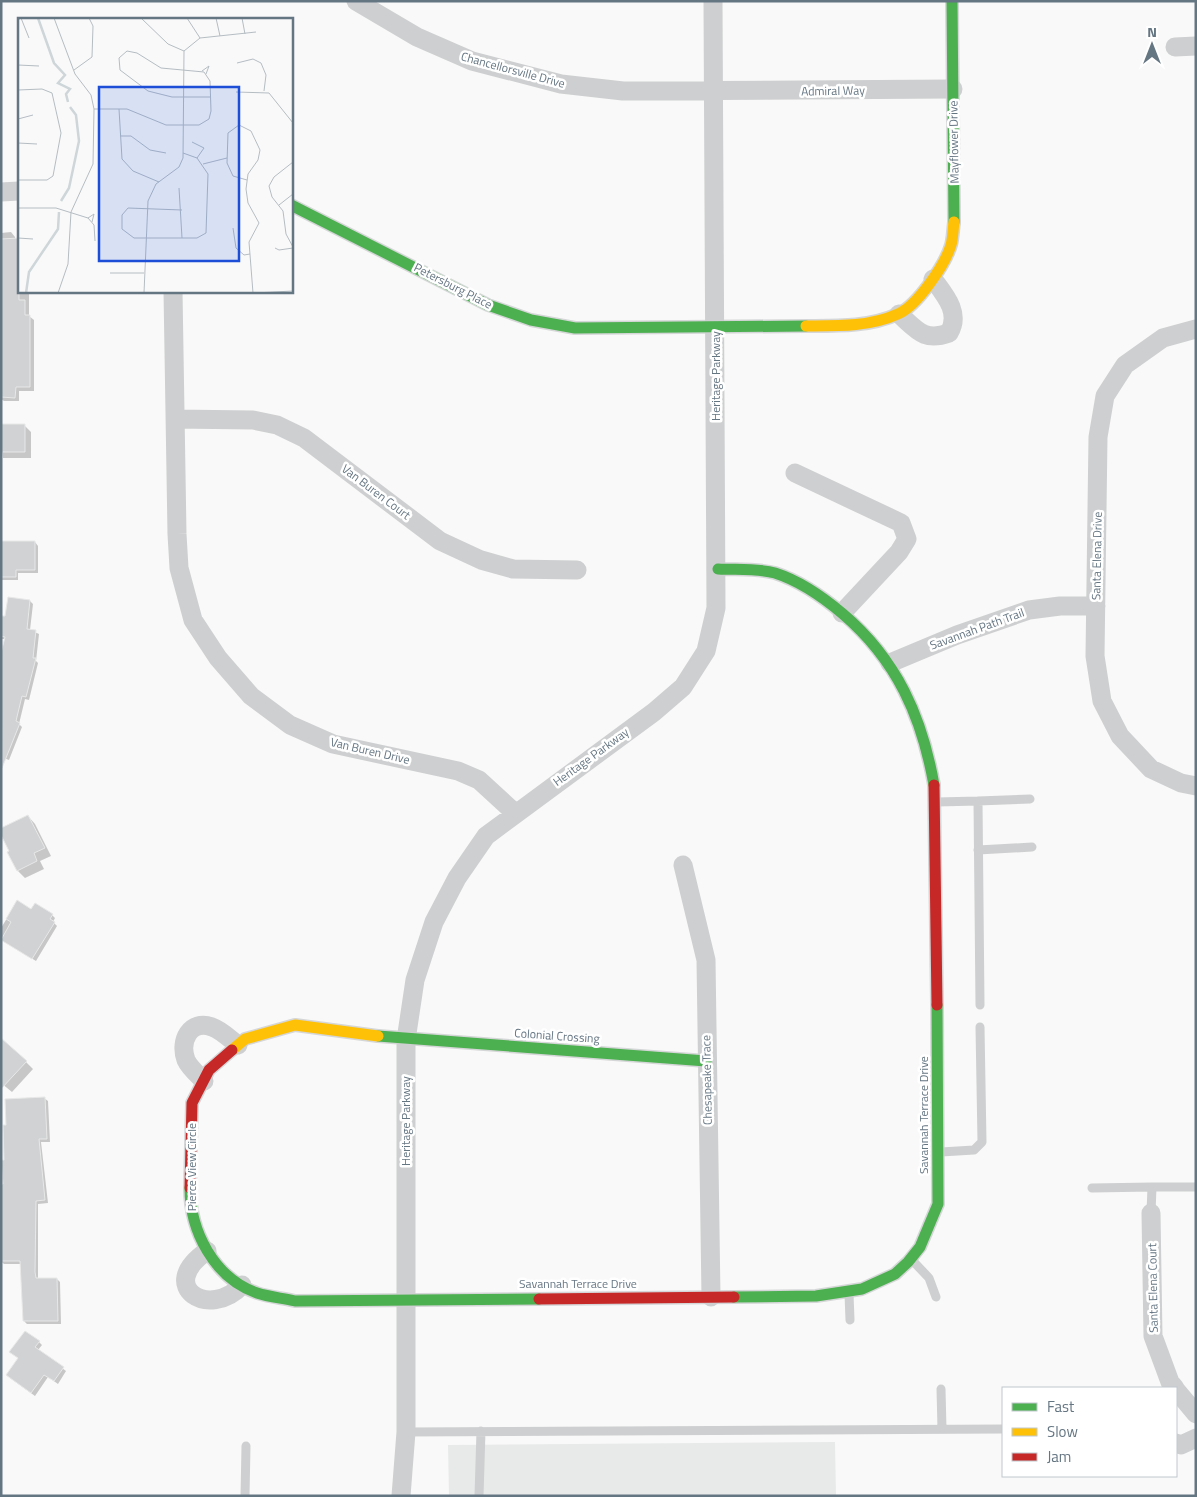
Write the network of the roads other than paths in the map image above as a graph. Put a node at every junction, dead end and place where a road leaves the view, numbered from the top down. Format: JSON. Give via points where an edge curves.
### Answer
{"nodes":[{"id":1,"x":356,"y":1,"type":"edge"},
{"id":2,"x":713,"y":1,"type":"edge"},
{"id":3,"x":952,"y":1,"type":"edge"},
{"id":4,"x":1196,"y":46,"type":"edge"},
{"id":5,"x":1175,"y":47,"type":"dead end"},
{"id":6,"x":953,"y":89,"type":"junction"},
{"id":7,"x":714,"y":92,"type":"junction"},
{"id":8,"x":18,"y":191,"type":"edge"},
{"id":9,"x":1,"y":192,"type":"edge"},
{"id":10,"x":292,"y":206,"type":"edge"},
{"id":11,"x":933,"y":278,"type":"junction"},
{"id":12,"x":172,"y":292,"type":"edge"},
{"id":13,"x":899,"y":314,"type":"junction"},
{"id":14,"x":716,"y":329,"type":"junction"},
{"id":15,"x":1196,"y":330,"type":"edge"},
{"id":16,"x":175,"y":419,"type":"junction"},
{"id":17,"x":795,"y":472,"type":"dead end"},
{"id":18,"x":718,"y":569,"type":"junction"},
{"id":19,"x":577,"y":570,"type":"dead end"},
{"id":20,"x":1096,"y":606,"type":"junction"},
{"id":21,"x":842,"y":613,"type":"junction"},
{"id":22,"x":890,"y":663,"type":"junction"},
{"id":23,"x":1196,"y":786,"type":"edge"},
{"id":24,"x":1030,"y":799,"type":"dead end"},
{"id":25,"x":978,"y":801,"type":"junction"},
{"id":26,"x":935,"y":802,"type":"junction"},
{"id":27,"x":515,"y":813,"type":"junction"},
{"id":28,"x":1032,"y":847,"type":"dead end"},
{"id":29,"x":978,"y":850,"type":"junction"},
{"id":30,"x":683,"y":865,"type":"dead end"},
{"id":31,"x":980,"y":1005,"type":"dead end"},
{"id":32,"x":980,"y":1027,"type":"dead end"},
{"id":33,"x":406,"y":1040,"type":"junction"},
{"id":34,"x":238,"y":1045,"type":"junction"},
{"id":35,"x":706,"y":1060,"type":"junction"},
{"id":36,"x":204,"y":1082,"type":"junction"},
{"id":37,"x":938,"y":1153,"type":"junction"},
{"id":38,"x":1152,"y":1187,"type":"junction"},
{"id":39,"x":1196,"y":1187,"type":"edge"},
{"id":40,"x":1092,"y":1188,"type":"dead end"},
{"id":41,"x":1152,"y":1213,"type":"joint"},
{"id":42,"x":207,"y":1251,"type":"junction"},
{"id":43,"x":912,"y":1260,"type":"junction"},
{"id":44,"x":242,"y":1285,"type":"junction"},
{"id":45,"x":849,"y":1294,"type":"junction"},
{"id":46,"x":711,"y":1297,"type":"junction"},
{"id":47,"x":936,"y":1297,"type":"dead end"},
{"id":48,"x":406,"y":1298,"type":"junction"},
{"id":49,"x":850,"y":1320,"type":"dead end"},
{"id":50,"x":1174,"y":1387,"type":"edge"},
{"id":51,"x":941,"y":1389,"type":"dead end"},
{"id":52,"x":1177,"y":1391,"type":"edge"},
{"id":53,"x":1196,"y":1414,"type":"edge"},
{"id":54,"x":942,"y":1429,"type":"junction"},
{"id":55,"x":1002,"y":1429,"type":"edge"},
{"id":56,"x":481,"y":1431,"type":"junction"},
{"id":57,"x":406,"y":1432,"type":"junction"},
{"id":58,"x":1196,"y":1438,"type":"edge"},
{"id":59,"x":1177,"y":1444,"type":"edge"},
{"id":60,"x":246,"y":1446,"type":"dead end"},
{"id":61,"x":245,"y":1496,"type":"edge"},
{"id":62,"x":400,"y":1496,"type":"edge"},
{"id":63,"x":479,"y":1496,"type":"edge"}],
"edges":[{"from":1,"to":7,"type":"street","name":"Chancellorsville Drive","via":[[416,37],[472,61],[561,84],[623,91]]},
{"from":2,"to":7,"type":"street","name":"Heritage Parkway"},
{"from":3,"to":6,"type":"street","name":"Mayflower Drive"},
{"from":4,"to":5,"type":"street"},
{"from":6,"to":7,"type":"street","name":"Admiral Way"},
{"from":6,"to":11,"type":"street","name":"Mayflower Drive","via":[[955,212],[951,245]]},
{"from":7,"to":14,"type":"street","name":"Heritage Parkway"},
{"from":8,"to":9,"type":"street"},
{"from":10,"to":14,"type":"street","name":"Petersburg Place","via":[[488,306],[531,320],[575,328]]},
{"from":11,"to":13,"type":"street","name":"Mayflower Drive"},
{"from":11,"to":13,"type":"street","via":[[954,310],[954,325],[949,333],[936,338],[922,334]]},
{"from":12,"to":16,"type":"street"},
{"from":13,"to":14,"type":"street","name":"Mayflower Drive","via":[[852,326]]},
{"from":14,"to":18,"type":"street","name":"Heritage Parkway"},
{"from":15,"to":20,"type":"street","name":"Santa Elena Drive","via":[[1162,338],[1125,365],[1105,396],[1098,437]]},
{"from":16,"to":19,"type":"street","name":"Van Buren Court","via":[[253,420],[277,425],[304,438],[440,541],[481,560],[513,569]]},
{"from":16,"to":27,"type":"street","name":"Van Buren Drive","via":[[179,568],[193,620],[218,658],[251,696],[290,725],[332,744],[458,771],[479,780]]},
{"from":17,"to":21,"type":"street","via":[[901,523],[906,539],[899,552]]},
{"from":18,"to":21,"type":"street","name":"Savannah Terrace Drive","via":[[772,573],[807,586]]},
{"from":18,"to":27,"type":"street","name":"Heritage Parkway","via":[[716,608],[706,651],[683,687],[654,712]]},
{"from":20,"to":22,"type":"street","name":"Savannah Path Trail","via":[[1029,610]]},
{"from":20,"to":23,"type":"street","name":"Santa Elena Drive","via":[[1095,656],[1102,700],[1120,736],[1151,769]]},
{"from":21,"to":22,"type":"street","name":"Savannah Terrace Drive","via":[[873,640]]},
{"from":22,"to":26,"type":"street","name":"Savannah Terrace Drive","via":[[918,713],[930,752]]},
{"from":24,"to":25,"type":"lane"},
{"from":25,"to":26,"type":"lane"},
{"from":25,"to":29,"type":"lane"},
{"from":26,"to":37,"type":"street","name":"Savannah Terrace Drive"},
{"from":27,"to":33,"type":"street","name":"Heritage Parkway","via":[[486,836],[434,922],[415,980]]},
{"from":28,"to":29,"type":"lane"},
{"from":29,"to":31,"type":"lane"},
{"from":30,"to":35,"type":"street","name":"Chesapeake Trace","via":[[706,960]]},
{"from":32,"to":37,"type":"lane","via":[[982,1142],[974,1150]]},
{"from":33,"to":34,"type":"street","name":"Pierce View Circle","via":[[295,1025],[245,1039]]},
{"from":33,"to":35,"type":"street","name":"Colonial Crossing"},
{"from":33,"to":48,"type":"street","name":"Heritage Parkway"},
{"from":34,"to":36,"type":"street","name":"Pierce View Circle","via":[[209,1070]]},
{"from":34,"to":36,"type":"street","via":[[212,1027],[198,1025],[189,1030],[184,1044],[186,1061]]},
{"from":35,"to":46,"type":"street","name":"Chesapeake Trace"},
{"from":36,"to":42,"type":"street","name":"Pierce View Circle","via":[[192,1103],[190,1207],[193,1222]]},
{"from":37,"to":43,"type":"street","name":"Savannah Terrace Drive","via":[[938,1204],[931,1226]]},
{"from":38,"to":39,"type":"lane"},
{"from":38,"to":40,"type":"lane"},
{"from":38,"to":41,"type":"lane"},
{"from":41,"to":50,"type":"street","name":"Santa Elena Court","via":[[1153,1336]]},
{"from":42,"to":44,"type":"street","name":"Pierce View Circle","via":[[223,1271]]},
{"from":42,"to":44,"type":"street","via":[[186,1271],[190,1292],[199,1299],[212,1300],[227,1297]]},
{"from":43,"to":45,"type":"street","name":"Savannah Terrace Drive","via":[[903,1270]]},
{"from":43,"to":47,"type":"lane","via":[[929,1278]]},
{"from":44,"to":48,"type":"street","name":"Pierce View Circle","via":[[256,1292],[295,1301]]},
{"from":45,"to":46,"type":"street","name":"Savannah Terrace Drive"},
{"from":45,"to":49,"type":"lane"},
{"from":46,"to":48,"type":"street","name":"Savannah Terrace Drive"},
{"from":48,"to":57,"type":"street","name":"Heritage Parkway"},
{"from":51,"to":54,"type":"lane"},
{"from":52,"to":53,"type":"street","name":"Santa Elena Court"},
{"from":54,"to":55,"type":"lane"},
{"from":54,"to":56,"type":"lane"},
{"from":56,"to":57,"type":"lane"},
{"from":56,"to":63,"type":"lane"},
{"from":57,"to":62,"type":"street","name":"Heritage Parkway"},
{"from":58,"to":59,"type":"street"},
{"from":60,"to":61,"type":"lane"}]}
